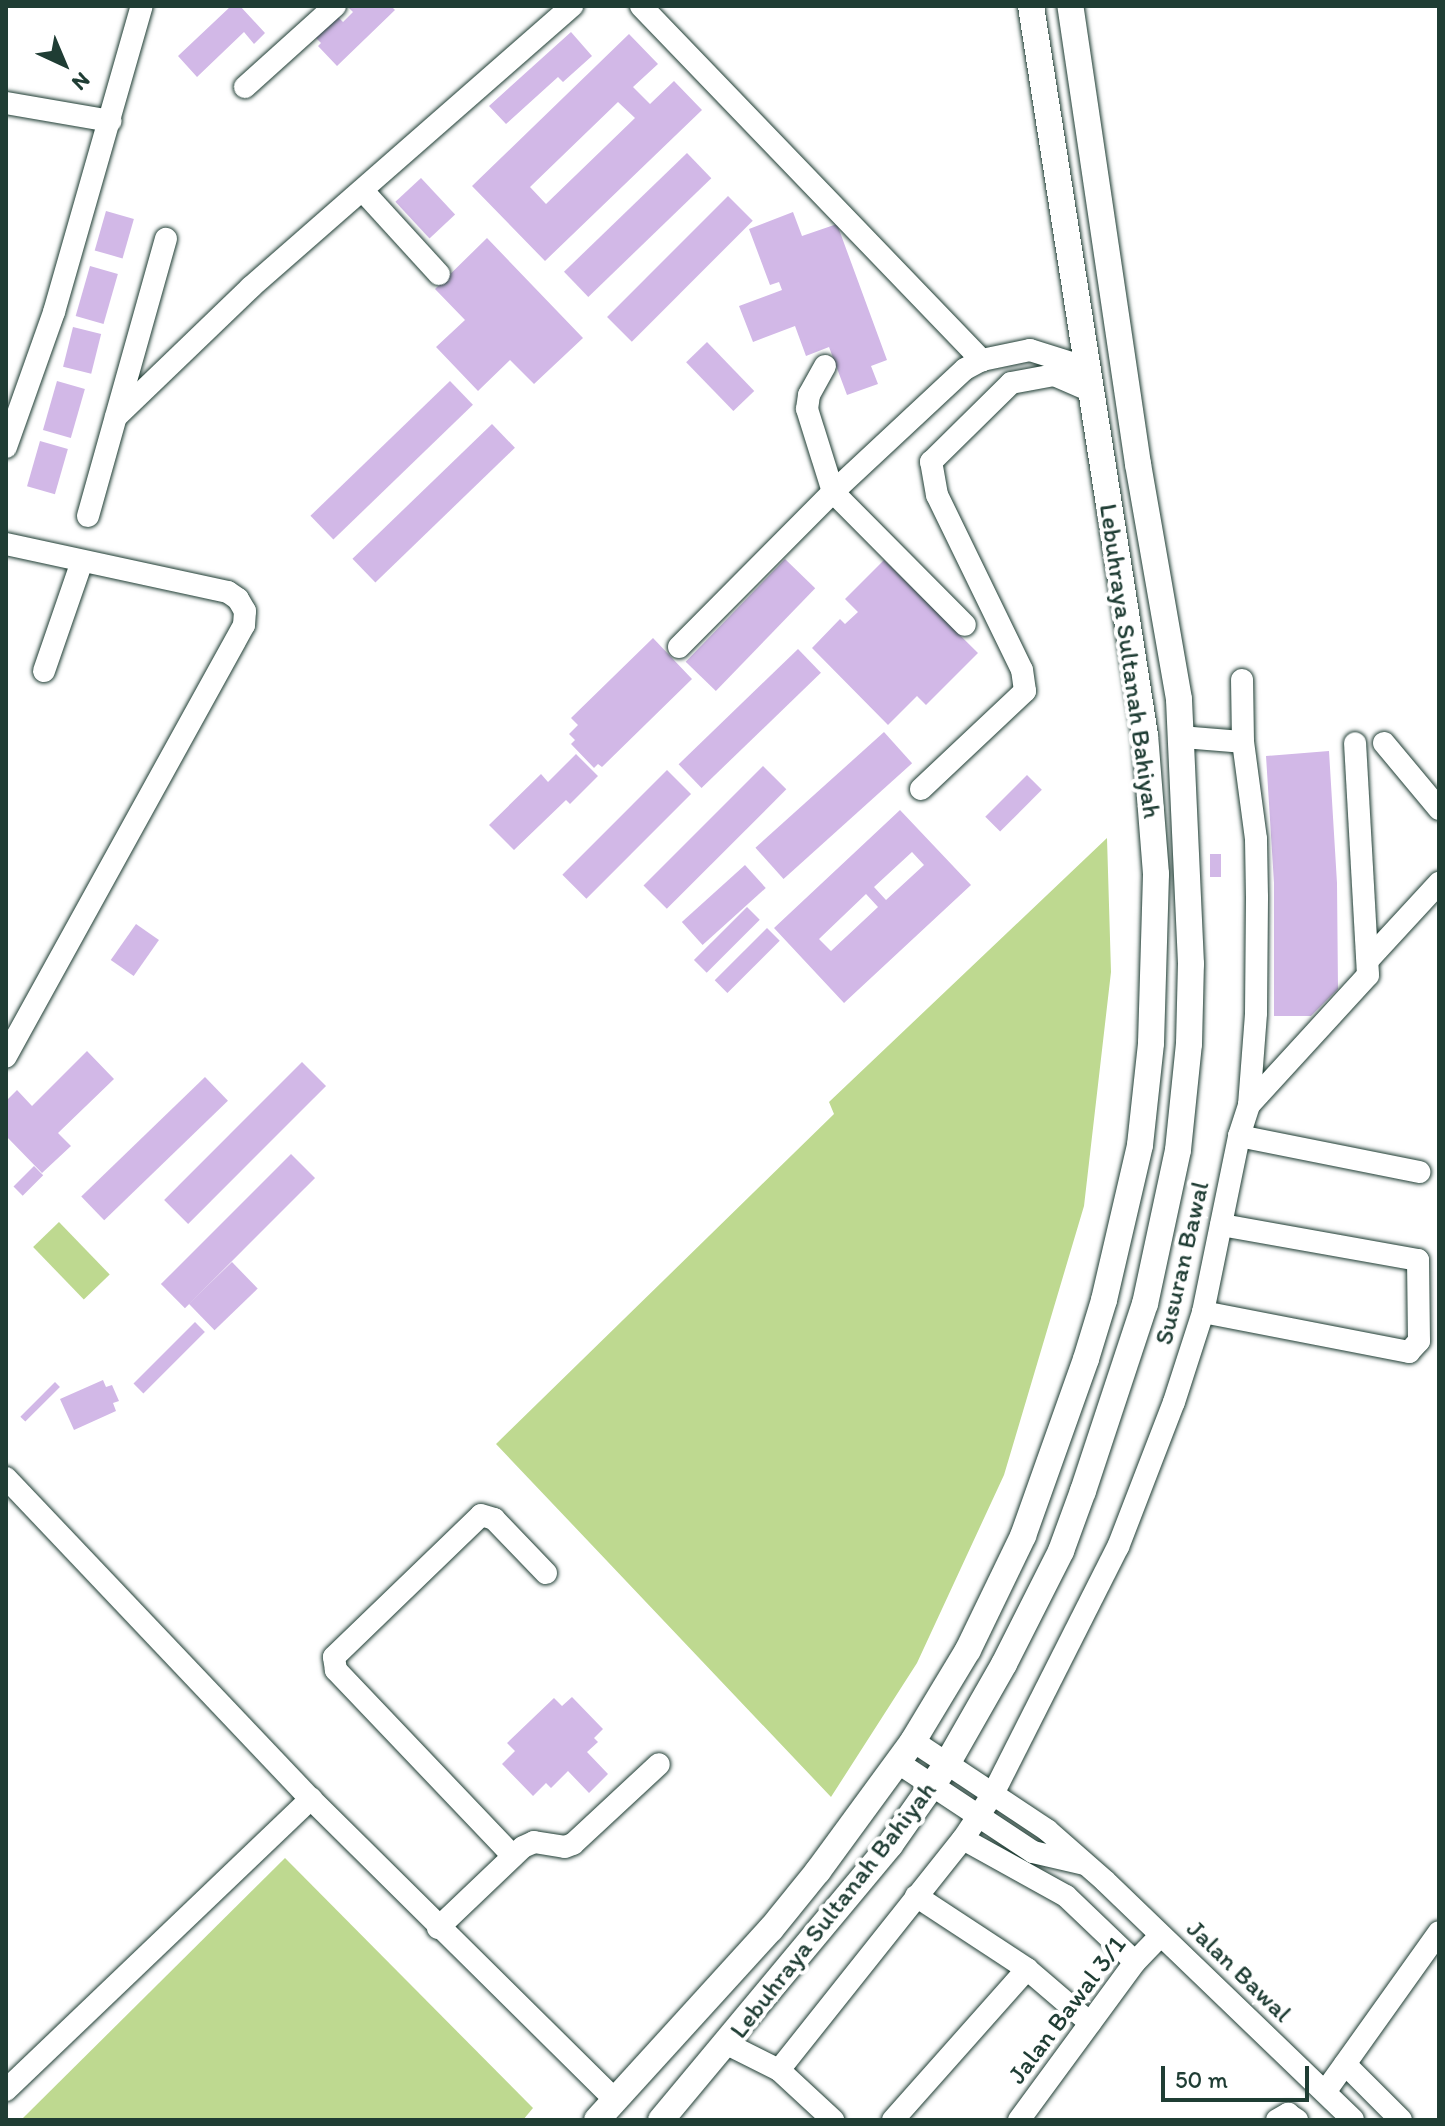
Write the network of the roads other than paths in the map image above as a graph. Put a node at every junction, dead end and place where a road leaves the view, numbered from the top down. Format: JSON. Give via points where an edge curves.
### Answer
{"nodes":[{"id":1,"x":142,"y":6,"type":"edge"},
{"id":2,"x":335,"y":6,"type":"edge"},
{"id":3,"x":572,"y":6,"type":"edge"},
{"id":4,"x":641,"y":6,"type":"edge"},
{"id":5,"x":1031,"y":6,"type":"edge"},
{"id":6,"x":1070,"y":6,"type":"edge"},
{"id":7,"x":245,"y":87,"type":"dead end"},
{"id":8,"x":6,"y":103,"type":"edge"},
{"id":9,"x":110,"y":121,"type":"junction"},
{"id":10,"x":364,"y":192,"type":"junction"},
{"id":11,"x":166,"y":239,"type":"dead end"},
{"id":12,"x":439,"y":274,"type":"dead end"},
{"id":13,"x":982,"y":360,"type":"junction"},
{"id":14,"x":825,"y":366,"type":"dead end"},
{"id":15,"x":1089,"y":380,"type":"junction"},
{"id":16,"x":116,"y":417,"type":"junction"},
{"id":17,"x":6,"y":447,"type":"edge"},
{"id":18,"x":833,"y":492,"type":"junction"},
{"id":19,"x":88,"y":516,"type":"dead end"},
{"id":20,"x":6,"y":544,"type":"edge"},
{"id":21,"x":82,"y":561,"type":"junction"},
{"id":22,"x":965,"y":625,"type":"dead end"},
{"id":23,"x":679,"y":647,"type":"dead end"},
{"id":24,"x":44,"y":671,"type":"dead end"},
{"id":25,"x":1242,"y":680,"type":"dead end"},
{"id":26,"x":1182,"y":737,"type":"junction"},
{"id":27,"x":1243,"y":742,"type":"junction"},
{"id":28,"x":1355,"y":743,"type":"dead end"},
{"id":29,"x":1384,"y":743,"type":"dead end"},
{"id":30,"x":921,"y":789,"type":"dead end"},
{"id":31,"x":1439,"y":809,"type":"edge"},
{"id":32,"x":1439,"y":883,"type":"edge"},
{"id":33,"x":1368,"y":960,"type":"junction"},
{"id":34,"x":6,"y":1057,"type":"edge"},
{"id":35,"x":1249,"y":1105,"type":"junction"},
{"id":36,"x":1239,"y":1136,"type":"junction"},
{"id":37,"x":1419,"y":1172,"type":"dead end"},
{"id":38,"x":1221,"y":1225,"type":"junction"},
{"id":39,"x":1203,"y":1312,"type":"junction"},
{"id":40,"x":6,"y":1478,"type":"edge"},
{"id":41,"x":546,"y":1573,"type":"dead end"},
{"id":42,"x":905,"y":1752,"type":"junction"},
{"id":43,"x":659,"y":1764,"type":"dead end"},
{"id":44,"x":940,"y":1774,"type":"junction"},
{"id":45,"x":993,"y":1794,"type":"junction"},
{"id":46,"x":311,"y":1799,"type":"junction"},
{"id":47,"x":978,"y":1816,"type":"junction"},
{"id":48,"x":963,"y":1839,"type":"junction"},
{"id":49,"x":513,"y":1856,"type":"junction"},
{"id":50,"x":1085,"y":1865,"type":"junction"},
{"id":51,"x":916,"y":1896,"type":"junction"},
{"id":52,"x":438,"y":1928,"type":"junction"},
{"id":53,"x":1439,"y":1932,"type":"edge"},
{"id":54,"x":1161,"y":1935,"type":"junction"},
{"id":55,"x":1135,"y":1962,"type":"junction"},
{"id":56,"x":1027,"y":1969,"type":"junction"},
{"id":57,"x":1090,"y":2023,"type":"junction"},
{"id":58,"x":727,"y":2044,"type":"junction"},
{"id":59,"x":1345,"y":2064,"type":"junction"},
{"id":60,"x":779,"y":2070,"type":"junction"},
{"id":61,"x":6,"y":2090,"type":"edge"},
{"id":62,"x":1325,"y":2092,"type":"junction"},
{"id":63,"x":614,"y":2099,"type":"junction"},
{"id":64,"x":597,"y":2120,"type":"edge"},
{"id":65,"x":661,"y":2120,"type":"edge"},
{"id":66,"x":833,"y":2120,"type":"edge"},
{"id":67,"x":893,"y":2120,"type":"edge"},
{"id":68,"x":1019,"y":2120,"type":"edge"},
{"id":69,"x":1277,"y":2120,"type":"edge"},
{"id":70,"x":1297,"y":2120,"type":"edge"},
{"id":71,"x":1353,"y":2120,"type":"edge"},
{"id":72,"x":1401,"y":2120,"type":"edge"}],
"edges":[{"from":1,"to":9,"type":"street"},
{"from":2,"to":7,"type":"street"},
{"from":3,"to":10,"type":"street"},
{"from":4,"to":13,"type":"street"},
{"from":5,"to":15,"type":"main road","name":"Lebuhraya Sultanah Bahiyah"},
{"from":6,"to":26,"type":"main road","name":"Lebuhraya Sultanah Bahiyah"},
{"from":8,"to":9,"type":"street"},
{"from":9,"to":17,"type":"street","via":[[54,312]]},
{"from":10,"to":12,"type":"street"},
{"from":10,"to":16,"type":"street","via":[[251,287]]},
{"from":11,"to":16,"type":"street"},
{"from":13,"to":15,"type":"street","via":[[1030,350]]},
{"from":13,"to":18,"type":"street","via":[[939,390]]},
{"from":14,"to":18,"type":"street","via":[[807,409]]},
{"from":15,"to":30,"type":"street","via":[[1054,375],[1011,383],[931,462],[937,495],[1022,670],[1025,691]]},
{"from":15,"to":42,"type":"main road","name":"Lebuhraya Sultanah Bahiyah","via":[[1141,704],[1156,874],[1151,1043],[1140,1145],[1104,1300],[1045,1480],[968,1650]]},
{"from":16,"to":19,"type":"street"},
{"from":18,"to":22,"type":"street"},
{"from":18,"to":23,"type":"street"},
{"from":20,"to":21,"type":"street"},
{"from":21,"to":24,"type":"street"},
{"from":21,"to":34,"type":"street","via":[[228,592],[245,611],[244,625]]},
{"from":25,"to":27,"type":"street","name":"Susuran Bawal"},
{"from":26,"to":27,"type":"street"},
{"from":26,"to":44,"type":"main road","name":"Lebuhraya Sultanah Bahiyah","via":[[1189,1044],[1178,1150],[1145,1304],[1061,1551]]},
{"from":27,"to":35,"type":"street","name":"Susuran Bawal","via":[[1257,883]]},
{"from":28,"to":33,"type":"street"},
{"from":29,"to":31,"type":"street"},
{"from":32,"to":33,"type":"street"},
{"from":33,"to":35,"type":"street","via":[[1368,975],[1360,987]]},
{"from":35,"to":36,"type":"street","name":"Susuran Bawal"},
{"from":36,"to":37,"type":"street"},
{"from":36,"to":38,"type":"street","name":"Susuran Bawal"},
{"from":38,"to":39,"type":"street","name":"Susuran Bawal"},
{"from":38,"to":39,"type":"street","via":[[1418,1260],[1419,1341],[1409,1352]]},
{"from":39,"to":45,"type":"street","name":"Susuran Bawal","via":[[1118,1547]]},
{"from":40,"to":46,"type":"street"},
{"from":41,"to":49,"type":"street","via":[[494,1519],[481,1515],[334,1657],[336,1670]]},
{"from":42,"to":44,"type":"street","name":"Jalan Bawal"},
{"from":42,"to":63,"type":"main road","name":"Lebuhraya Sultanah Bahiyah","via":[[771,1929]]},
{"from":43,"to":49,"type":"street","via":[[573,1844],[534,1842]]},
{"from":44,"to":45,"type":"street","name":"Jalan Bawal"},
{"from":44,"to":47,"type":"street","name":"Jalan Bawal"},
{"from":44,"to":58,"type":"main road","name":"Lebuhraya Sultanah Bahiyah","via":[[890,1845]]},
{"from":45,"to":47,"type":"street","name":"Susuran Bawal"},
{"from":45,"to":50,"type":"street","name":"Jalan Bawal","via":[[1047,1830]]},
{"from":46,"to":52,"type":"street"},
{"from":46,"to":61,"type":"street"},
{"from":47,"to":48,"type":"street","name":"Susuran Bawal"},
{"from":47,"to":50,"type":"street","name":"Jalan Bawal","via":[[1033,1852]]},
{"from":48,"to":51,"type":"street","name":"Susuran Bawal"},
{"from":48,"to":55,"type":"street","via":[[1066,1896]]},
{"from":49,"to":52,"type":"street"},
{"from":50,"to":54,"type":"street","name":"Jalan Bawal"},
{"from":51,"to":56,"type":"street"},
{"from":51,"to":60,"type":"street","name":"Susuran Bawal"},
{"from":52,"to":63,"type":"street"},
{"from":53,"to":59,"type":"street"},
{"from":54,"to":55,"type":"street","name":"Jalan Bawal 3/1"},
{"from":54,"to":62,"type":"street","name":"Jalan Bawal"},
{"from":55,"to":57,"type":"street","name":"Jalan Bawal 3/1"},
{"from":56,"to":57,"type":"street"},
{"from":56,"to":67,"type":"street"},
{"from":57,"to":68,"type":"street","name":"Jalan Bawal 3/1"},
{"from":58,"to":60,"type":"street"},
{"from":58,"to":65,"type":"main road","name":"Lebuhraya Sultanah Bahiyah"},
{"from":59,"to":62,"type":"street"},
{"from":59,"to":72,"type":"street"},
{"from":60,"to":66,"type":"street"},
{"from":62,"to":71,"type":"street","name":"Jalan Bawal"},
{"from":63,"to":64,"type":"main road","name":"Lebuhraya Sultanah Bahiyah"},
{"from":69,"to":70,"type":"street","via":[[1288,2114]]}]}
